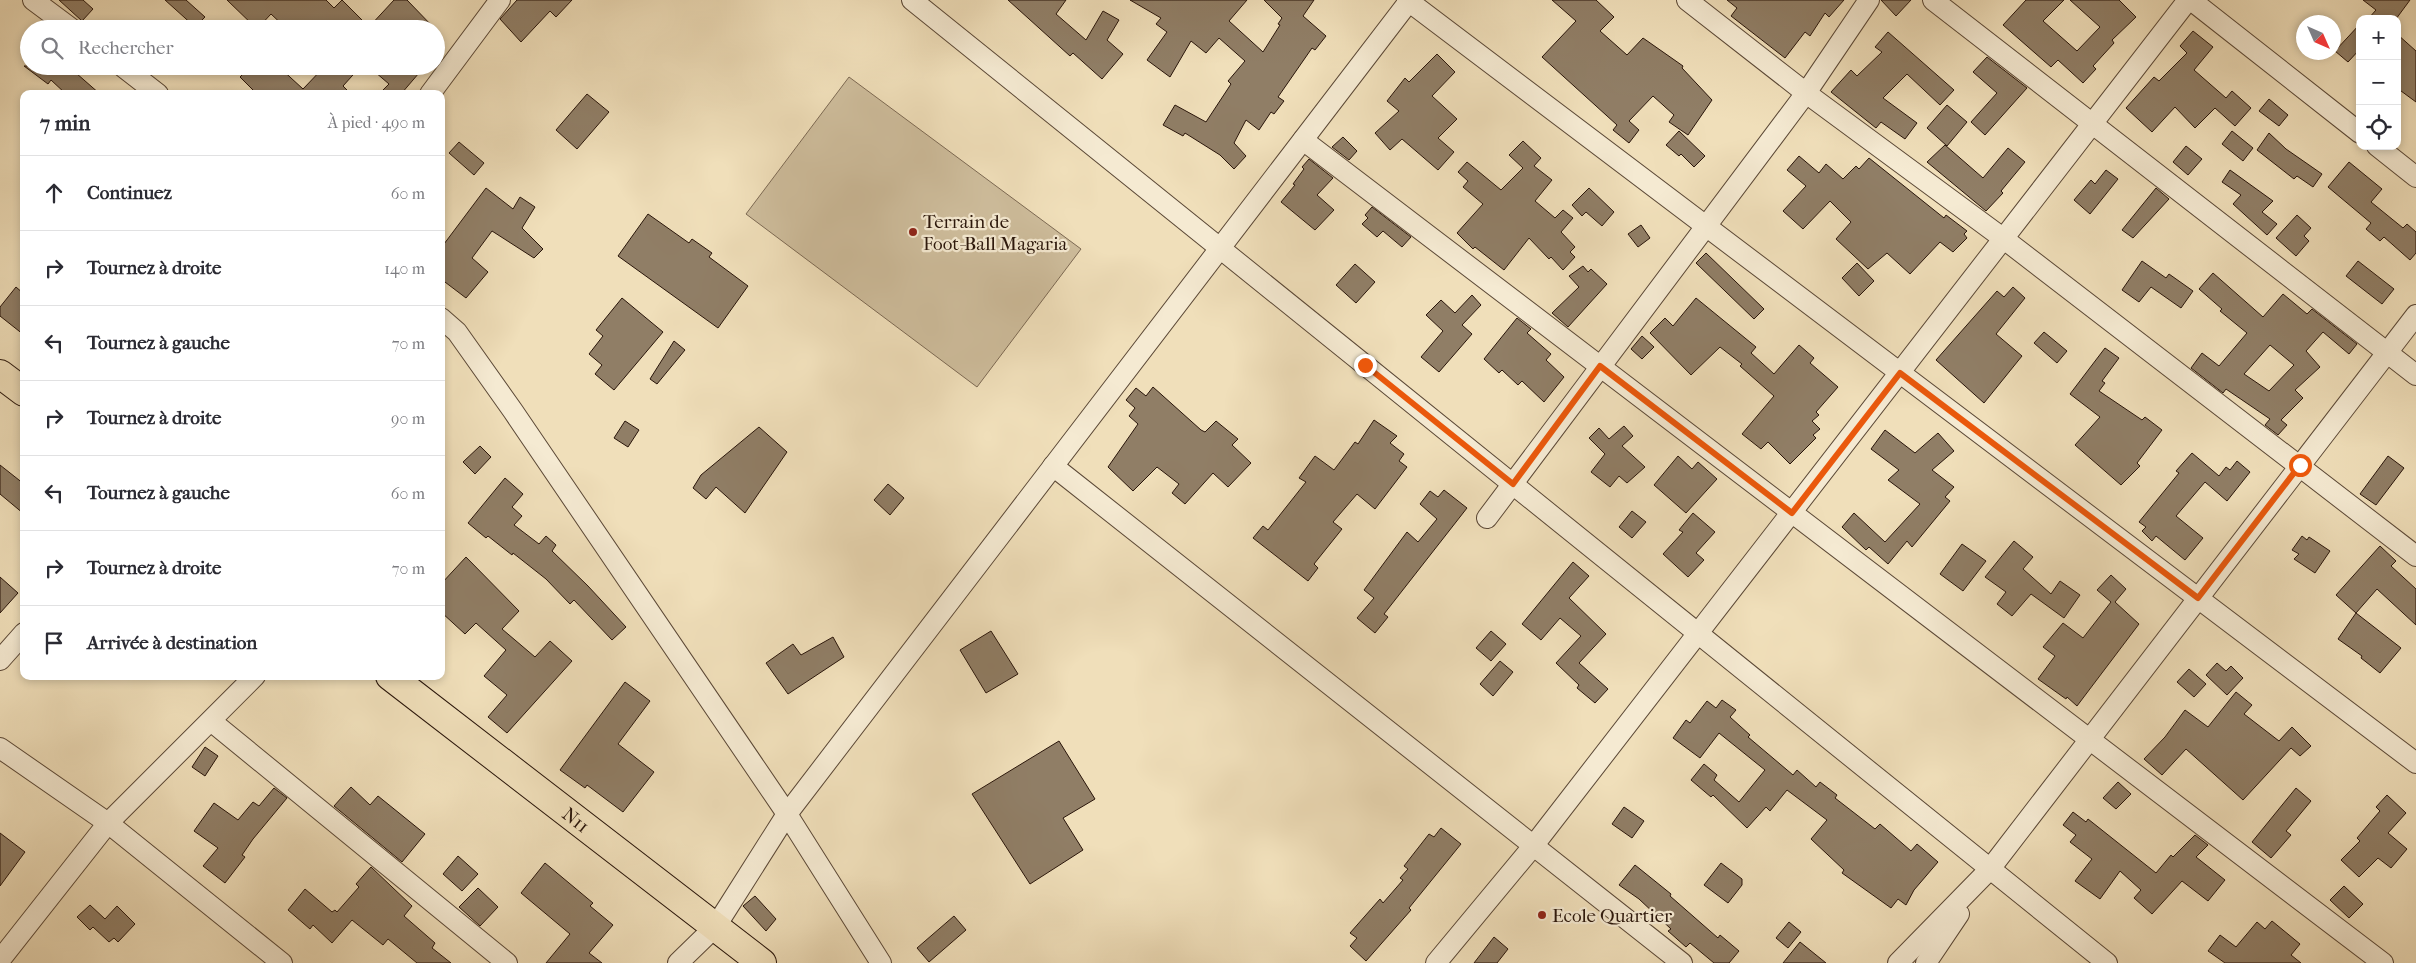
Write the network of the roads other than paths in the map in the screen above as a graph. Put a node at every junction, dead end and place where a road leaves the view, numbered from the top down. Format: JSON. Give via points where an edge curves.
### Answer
{"nodes":[{"id":1,"x":34,"y":0,"type":"edge"},
{"id":2,"x":500,"y":0,"type":"edge"},
{"id":3,"x":912,"y":0,"type":"edge"},
{"id":4,"x":1409,"y":0,"type":"edge"},
{"id":5,"x":1687,"y":0,"type":"edge"},
{"id":6,"x":1868,"y":0,"type":"edge"},
{"id":7,"x":1932,"y":0,"type":"edge"},
{"id":8,"x":2189,"y":0,"type":"edge"},
{"id":9,"x":60,"y":20,"type":"edge"},
{"id":10,"x":445,"y":74,"type":"edge"},
{"id":11,"x":134,"y":75,"type":"edge"},
{"id":12,"x":444,"y":75,"type":"edge"},
{"id":13,"x":153,"y":90,"type":"edge"},
{"id":14,"x":433,"y":90,"type":"edge"},
{"id":15,"x":1806,"y":92,"type":"junction"},
{"id":16,"x":2094,"y":124,"type":"junction"},
{"id":17,"x":2356,"y":130,"type":"edge"},
{"id":18,"x":1303,"y":140,"type":"junction"},
{"id":19,"x":2382,"y":150,"type":"edge"},
{"id":20,"x":2416,"y":177,"type":"edge"},
{"id":21,"x":1705,"y":225,"type":"junction"},
{"id":22,"x":2004,"y":239,"type":"junction"},
{"id":23,"x":1220,"y":248,"type":"junction"},
{"id":24,"x":2416,"y":315,"type":"edge"},
{"id":25,"x":445,"y":322,"type":"edge"},
{"id":26,"x":2387,"y":352,"type":"junction"},
{"id":27,"x":1600,"y":366,"type":"junction"},
{"id":28,"x":1900,"y":373,"type":"junction"},
{"id":29,"x":0,"y":374,"type":"edge"},
{"id":30,"x":2416,"y":375,"type":"edge"},
{"id":31,"x":20,"y":389,"type":"edge"},
{"id":32,"x":2300,"y":465,"type":"junction"},
{"id":33,"x":1054,"y":466,"type":"junction"},
{"id":34,"x":1513,"y":484,"type":"junction"},
{"id":35,"x":1792,"y":513,"type":"junction"},
{"id":36,"x":1486,"y":518,"type":"dead end"},
{"id":37,"x":2416,"y":556,"type":"edge"},
{"id":38,"x":2198,"y":598,"type":"junction"},
{"id":39,"x":1698,"y":634,"type":"junction"},
{"id":40,"x":20,"y":638,"type":"edge"},
{"id":41,"x":0,"y":660,"type":"edge"},
{"id":42,"x":251,"y":680,"type":"edge"},
{"id":43,"x":395,"y":680,"type":"edge"},
{"id":44,"x":211,"y":721,"type":"junction"},
{"id":45,"x":2089,"y":740,"type":"junction"},
{"id":46,"x":0,"y":748,"type":"edge"},
{"id":47,"x":2413,"y":756,"type":"edge"},
{"id":48,"x":787,"y":814,"type":"junction"},
{"id":49,"x":108,"y":823,"type":"junction"},
{"id":50,"x":1534,"y":845,"type":"junction"},
{"id":51,"x":1990,"y":869,"type":"junction"},
{"id":52,"x":716,"y":926,"type":"junction"},
{"id":53,"x":0,"y":960,"type":"edge"},
{"id":54,"x":282,"y":963,"type":"edge"},
{"id":55,"x":507,"y":963,"type":"edge"},
{"id":56,"x":678,"y":963,"type":"edge"},
{"id":57,"x":762,"y":963,"type":"edge"},
{"id":58,"x":881,"y":963,"type":"edge"},
{"id":59,"x":1436,"y":963,"type":"edge"},
{"id":60,"x":1682,"y":963,"type":"edge"},
{"id":61,"x":1898,"y":963,"type":"edge"},
{"id":62,"x":1926,"y":963,"type":"edge"},
{"id":63,"x":2107,"y":963,"type":"edge"},
{"id":64,"x":2383,"y":963,"type":"edge"}],
"edges":[{"from":1,"to":9,"type":"street"},
{"from":2,"to":10,"type":"street"},
{"from":3,"to":23,"type":"street"},
{"from":4,"to":18,"type":"street"},
{"from":4,"to":21,"type":"street"},
{"from":5,"to":15,"type":"street"},
{"from":6,"to":15,"type":"street"},
{"from":7,"to":16,"type":"street"},
{"from":8,"to":16,"type":"street"},
{"from":8,"to":17,"type":"street"},
{"from":11,"to":13,"type":"street"},
{"from":12,"to":14,"type":"street"},
{"from":15,"to":21,"type":"street"},
{"from":15,"to":22,"type":"street"},
{"from":16,"to":22,"type":"street"},
{"from":16,"to":26,"type":"street"},
{"from":18,"to":23,"type":"street"},
{"from":18,"to":27,"type":"street"},
{"from":19,"to":20,"type":"street"},
{"from":21,"to":27,"type":"street"},
{"from":21,"to":28,"type":"street"},
{"from":22,"to":28,"type":"street"},
{"from":22,"to":32,"type":"street"},
{"from":23,"to":33,"type":"street"},
{"from":23,"to":34,"type":"street"},
{"from":24,"to":26,"type":"street"},
{"from":25,"to":48,"type":"street","via":[[457,332],[513,411]]},
{"from":26,"to":30,"type":"street"},
{"from":26,"to":32,"type":"street"},
{"from":27,"to":34,"type":"street"},
{"from":27,"to":35,"type":"street"},
{"from":28,"to":35,"type":"street"},
{"from":28,"to":38,"type":"street"},
{"from":29,"to":31,"type":"main road"},
{"from":32,"to":37,"type":"street"},
{"from":32,"to":38,"type":"street"},
{"from":33,"to":48,"type":"street"},
{"from":33,"to":50,"type":"street"},
{"from":34,"to":36,"type":"street"},
{"from":34,"to":39,"type":"street"},
{"from":35,"to":39,"type":"street"},
{"from":35,"to":45,"type":"street"},
{"from":38,"to":45,"type":"street"},
{"from":38,"to":47,"type":"street"},
{"from":39,"to":50,"type":"street"},
{"from":39,"to":51,"type":"street"},
{"from":40,"to":41,"type":"street"},
{"from":42,"to":44,"type":"street"},
{"from":43,"to":52,"type":"main road","name":"N11"},
{"from":44,"to":49,"type":"street"},
{"from":44,"to":55,"type":"street"},
{"from":45,"to":51,"type":"street"},
{"from":45,"to":64,"type":"street"},
{"from":46,"to":49,"type":"street"},
{"from":48,"to":52,"type":"street"},
{"from":48,"to":58,"type":"street"},
{"from":49,"to":53,"type":"street"},
{"from":49,"to":54,"type":"street"},
{"from":50,"to":59,"type":"street"},
{"from":50,"to":60,"type":"street"},
{"from":51,"to":61,"type":"street"},
{"from":51,"to":62,"type":"street"},
{"from":51,"to":63,"type":"street"},
{"from":52,"to":56,"type":"street"},
{"from":52,"to":57,"type":"main road","name":"N11"}]}
